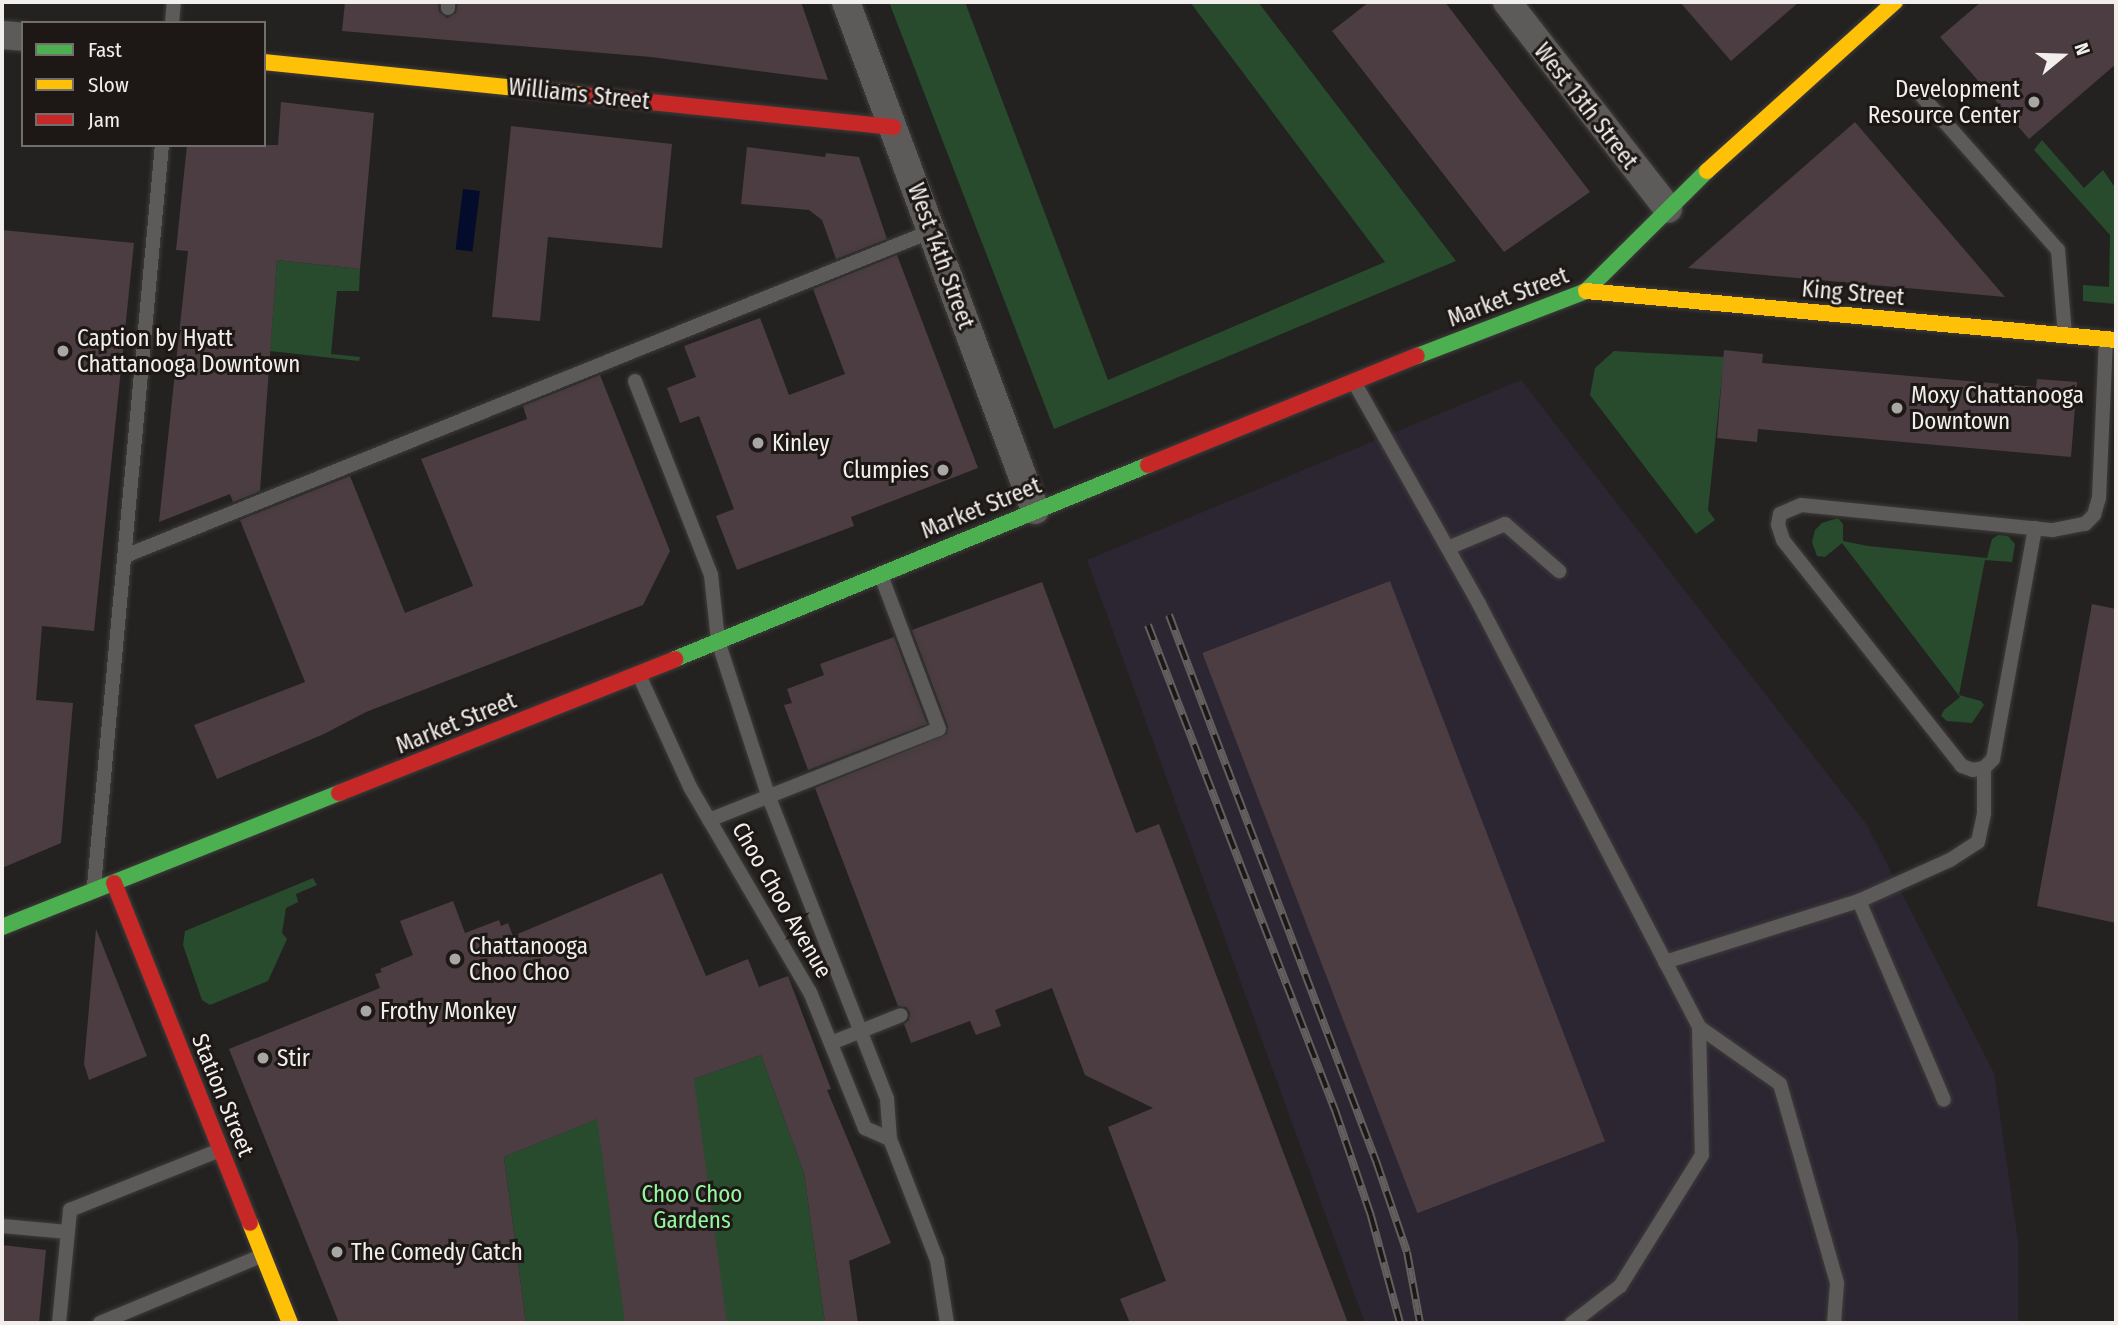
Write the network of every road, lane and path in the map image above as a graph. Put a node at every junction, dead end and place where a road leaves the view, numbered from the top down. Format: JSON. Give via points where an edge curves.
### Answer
{"nodes":[{"id":1,"x":174,"y":2,"type":"edge"},
{"id":2,"x":846,"y":2,"type":"edge"},
{"id":3,"x":1507,"y":2,"type":"edge"},
{"id":4,"x":1895,"y":2,"type":"edge"},
{"id":5,"x":172,"y":21,"type":"edge"},
{"id":6,"x":2,"y":35,"type":"edge"},
{"id":7,"x":21,"y":37,"type":"edge"},
{"id":8,"x":266,"y":62,"type":"edge"},
{"id":9,"x":1920,"y":94,"type":"dead end"},
{"id":10,"x":893,"y":127,"type":"junction"},
{"id":11,"x":162,"y":147,"type":"edge"},
{"id":12,"x":1668,"y":209,"type":"junction"},
{"id":13,"x":932,"y":231,"type":"junction"},
{"id":14,"x":1586,"y":290,"type":"junction"},
{"id":15,"x":2065,"y":335,"type":"junction"},
{"id":16,"x":2111,"y":339,"type":"edge"},
{"id":17,"x":635,"y":381,"type":"dead end"},
{"id":18,"x":1353,"y":381,"type":"junction"},
{"id":19,"x":1035,"y":510,"type":"junction"},
{"id":20,"x":2035,"y":528,"type":"junction"},
{"id":21,"x":1448,"y":548,"type":"junction"},
{"id":22,"x":125,"y":556,"type":"junction"},
{"id":23,"x":1559,"y":572,"type":"dead end"},
{"id":24,"x":881,"y":574,"type":"junction"},
{"id":25,"x":719,"y":641,"type":"junction"},
{"id":26,"x":639,"y":674,"type":"junction"},
{"id":27,"x":1984,"y":768,"type":"junction"},
{"id":28,"x":768,"y":795,"type":"junction"},
{"id":29,"x":709,"y":820,"type":"junction"},
{"id":30,"x":114,"y":883,"type":"junction"},
{"id":31,"x":93,"y":891,"type":"junction"},
{"id":32,"x":1859,"y":901,"type":"junction"},
{"id":33,"x":2,"y":928,"type":"edge"},
{"id":34,"x":1665,"y":961,"type":"junction"},
{"id":35,"x":901,"y":1015,"type":"dead end"},
{"id":36,"x":1699,"y":1027,"type":"junction"},
{"id":37,"x":860,"y":1031,"type":"junction"},
{"id":38,"x":831,"y":1043,"type":"junction"},
{"id":39,"x":1944,"y":1100,"type":"dead end"},
{"id":40,"x":890,"y":1139,"type":"junction"},
{"id":41,"x":221,"y":1149,"type":"junction"},
{"id":42,"x":2,"y":1226,"type":"edge"},
{"id":43,"x":68,"y":1232,"type":"junction"},
{"id":44,"x":263,"y":1255,"type":"junction"},
{"id":45,"x":60,"y":1323,"type":"edge"},
{"id":46,"x":100,"y":1323,"type":"edge"},
{"id":47,"x":290,"y":1323,"type":"edge"},
{"id":48,"x":947,"y":1323,"type":"edge"},
{"id":49,"x":1572,"y":1323,"type":"edge"},
{"id":50,"x":1834,"y":1323,"type":"edge"}],
"edges":[{"from":1,"to":5,"type":"lane"},
{"from":2,"to":10,"type":"street","name":"West 14th Street"},
{"from":3,"to":12,"type":"street","name":"West 13th Street"},
{"from":4,"to":12,"type":"main road","name":"Market Street"},
{"from":6,"to":7,"type":"street"},
{"from":8,"to":10,"type":"main road","name":"Williams Street"},
{"from":9,"to":15,"type":"lane","via":[[2058,250]]},
{"from":10,"to":13,"type":"street","name":"West 14th Street"},
{"from":11,"to":22,"type":"lane"},
{"from":12,"to":14,"type":"main road","name":"Market Street"},
{"from":13,"to":19,"type":"street","name":"West 14th Street"},
{"from":13,"to":22,"type":"lane"},
{"from":14,"to":15,"type":"main road","name":"King Street"},
{"from":14,"to":18,"type":"main road","name":"Market Street"},
{"from":15,"to":16,"type":"main road","name":"King Street"},
{"from":16,"to":20,"type":"lane","via":[[2094,515],[2072,528]]},
{"from":17,"to":25,"type":"lane","name":"Choo Choo Avenue","via":[[710,575]]},
{"from":18,"to":19,"type":"main road","name":"Market Street"},
{"from":18,"to":21,"type":"lane"},
{"from":19,"to":24,"type":"main road","name":"Market Street"},
{"from":20,"to":27,"type":"lane","via":[[1993,759]]},
{"from":20,"to":27,"type":"lane","via":[[1801,505],[1780,514],[1783,540],[1962,766]]},
{"from":21,"to":23,"type":"lane","via":[[1505,524]]},
{"from":21,"to":34,"type":"lane"},
{"from":22,"to":31,"type":"lane"},
{"from":24,"to":25,"type":"main road","name":"Market Street"},
{"from":24,"to":28,"type":"lane","via":[[939,729]]},
{"from":25,"to":26,"type":"main road","name":"Market Street"},
{"from":25,"to":28,"type":"lane","name":"Choo Choo Avenue"},
{"from":26,"to":29,"type":"lane","name":"Choo Choo Avenue"},
{"from":26,"to":30,"type":"main road","name":"Market Street"},
{"from":27,"to":32,"type":"lane","via":[[1984,813],[1978,842],[1950,860]]},
{"from":28,"to":29,"type":"lane"},
{"from":28,"to":37,"type":"lane","name":"Choo Choo Avenue"},
{"from":29,"to":38,"type":"lane","name":"Choo Choo Avenue","via":[[800,971]]},
{"from":30,"to":31,"type":"main road","name":"Market Street"},
{"from":30,"to":41,"type":"main road","name":"Station Street"},
{"from":31,"to":33,"type":"main road","name":"Market Street"},
{"from":32,"to":34,"type":"lane"},
{"from":32,"to":39,"type":"lane"},
{"from":34,"to":36,"type":"lane"},
{"from":35,"to":37,"type":"lane"},
{"from":36,"to":49,"type":"lane","via":[[1702,1155],[1620,1286]]},
{"from":36,"to":50,"type":"lane","via":[[1780,1084],[1837,1283]]},
{"from":37,"to":38,"type":"lane"},
{"from":37,"to":40,"type":"lane","name":"Choo Choo Avenue","via":[[887,1099]]},
{"from":38,"to":40,"type":"lane","name":"Choo Choo Avenue","via":[[865,1128]]},
{"from":40,"to":48,"type":"lane","name":"Choo Choo Avenue","via":[[937,1260]]},
{"from":41,"to":43,"type":"lane","via":[[70,1210]]},
{"from":41,"to":44,"type":"main road","name":"Station Street"},
{"from":42,"to":43,"type":"lane"},
{"from":43,"to":45,"type":"lane"},
{"from":44,"to":46,"type":"lane"},
{"from":44,"to":47,"type":"main road","name":"Station Street"}]}
